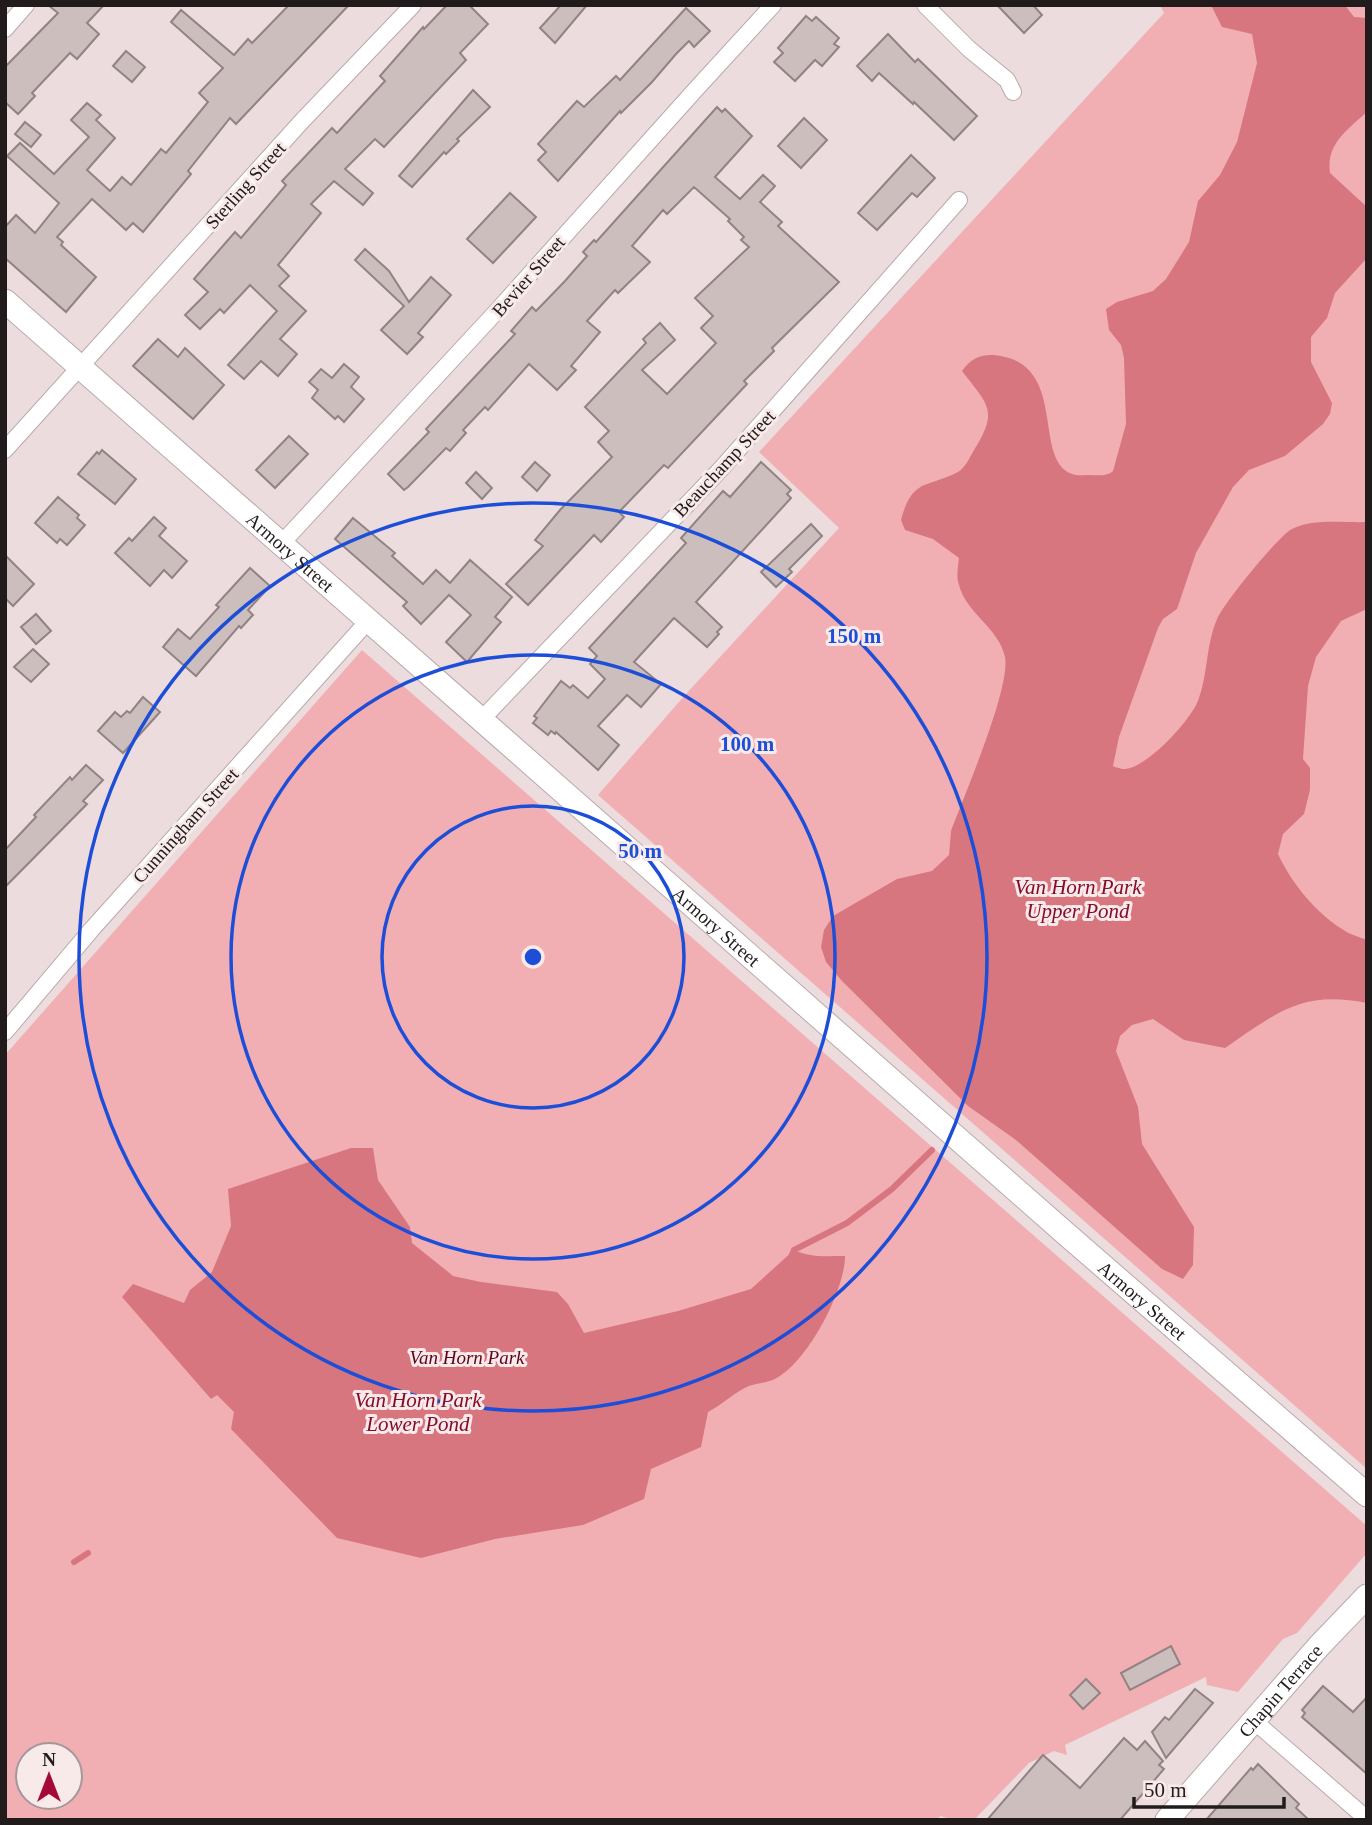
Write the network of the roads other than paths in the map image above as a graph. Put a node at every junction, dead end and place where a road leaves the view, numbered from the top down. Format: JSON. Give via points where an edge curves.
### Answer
{"nodes":[{"id":1,"x":26,"y":5,"type":"edge"},
{"id":2,"x":413,"y":5,"type":"edge"},
{"id":3,"x":774,"y":5,"type":"edge"},
{"id":4,"x":925,"y":5,"type":"edge"},
{"id":5,"x":5,"y":29,"type":"edge"},
{"id":6,"x":1013,"y":92,"type":"dead end"},
{"id":7,"x":959,"y":200,"type":"dead end"},
{"id":8,"x":5,"y":301,"type":"edge"},
{"id":9,"x":80,"y":367,"type":"junction"},
{"id":10,"x":5,"y":450,"type":"edge"},
{"id":11,"x":281,"y":544,"type":"junction"},
{"id":12,"x":368,"y":621,"type":"junction"},
{"id":13,"x":481,"y":720,"type":"junction"},
{"id":14,"x":5,"y":1032,"type":"edge"},
{"id":15,"x":1367,"y":1495,"type":"edge"},
{"id":16,"x":1367,"y":1596,"type":"edge"},
{"id":17,"x":1254,"y":1721,"type":"junction"},
{"id":18,"x":1367,"y":1819,"type":"edge"},
{"id":19,"x":1167,"y":1820,"type":"edge"}],
"edges":[{"from":1,"to":5,"type":"street"},
{"from":2,"to":9,"type":"street","name":"Sterling Street"},
{"from":3,"to":11,"type":"street","name":"Bevier Street"},
{"from":4,"to":6,"type":"street","via":[[1007,80]]},
{"from":7,"to":13,"type":"street","name":"Beauchamp Street","via":[[720,470]]},
{"from":8,"to":9,"type":"main road","name":"Armory Street"},
{"from":9,"to":10,"type":"street","name":"Sterling Street"},
{"from":9,"to":11,"type":"main road","name":"Armory Street"},
{"from":11,"to":12,"type":"main road","name":"Armory Street"},
{"from":12,"to":13,"type":"main road","name":"Armory Street"},
{"from":12,"to":14,"type":"street","name":"Cunningham Street"},
{"from":13,"to":15,"type":"main road","name":"Armory Street"},
{"from":16,"to":17,"type":"main road","name":"Chapin Terrace"},
{"from":17,"to":18,"type":"street"},
{"from":17,"to":19,"type":"main road","name":"Chapin Terrace"}]}
